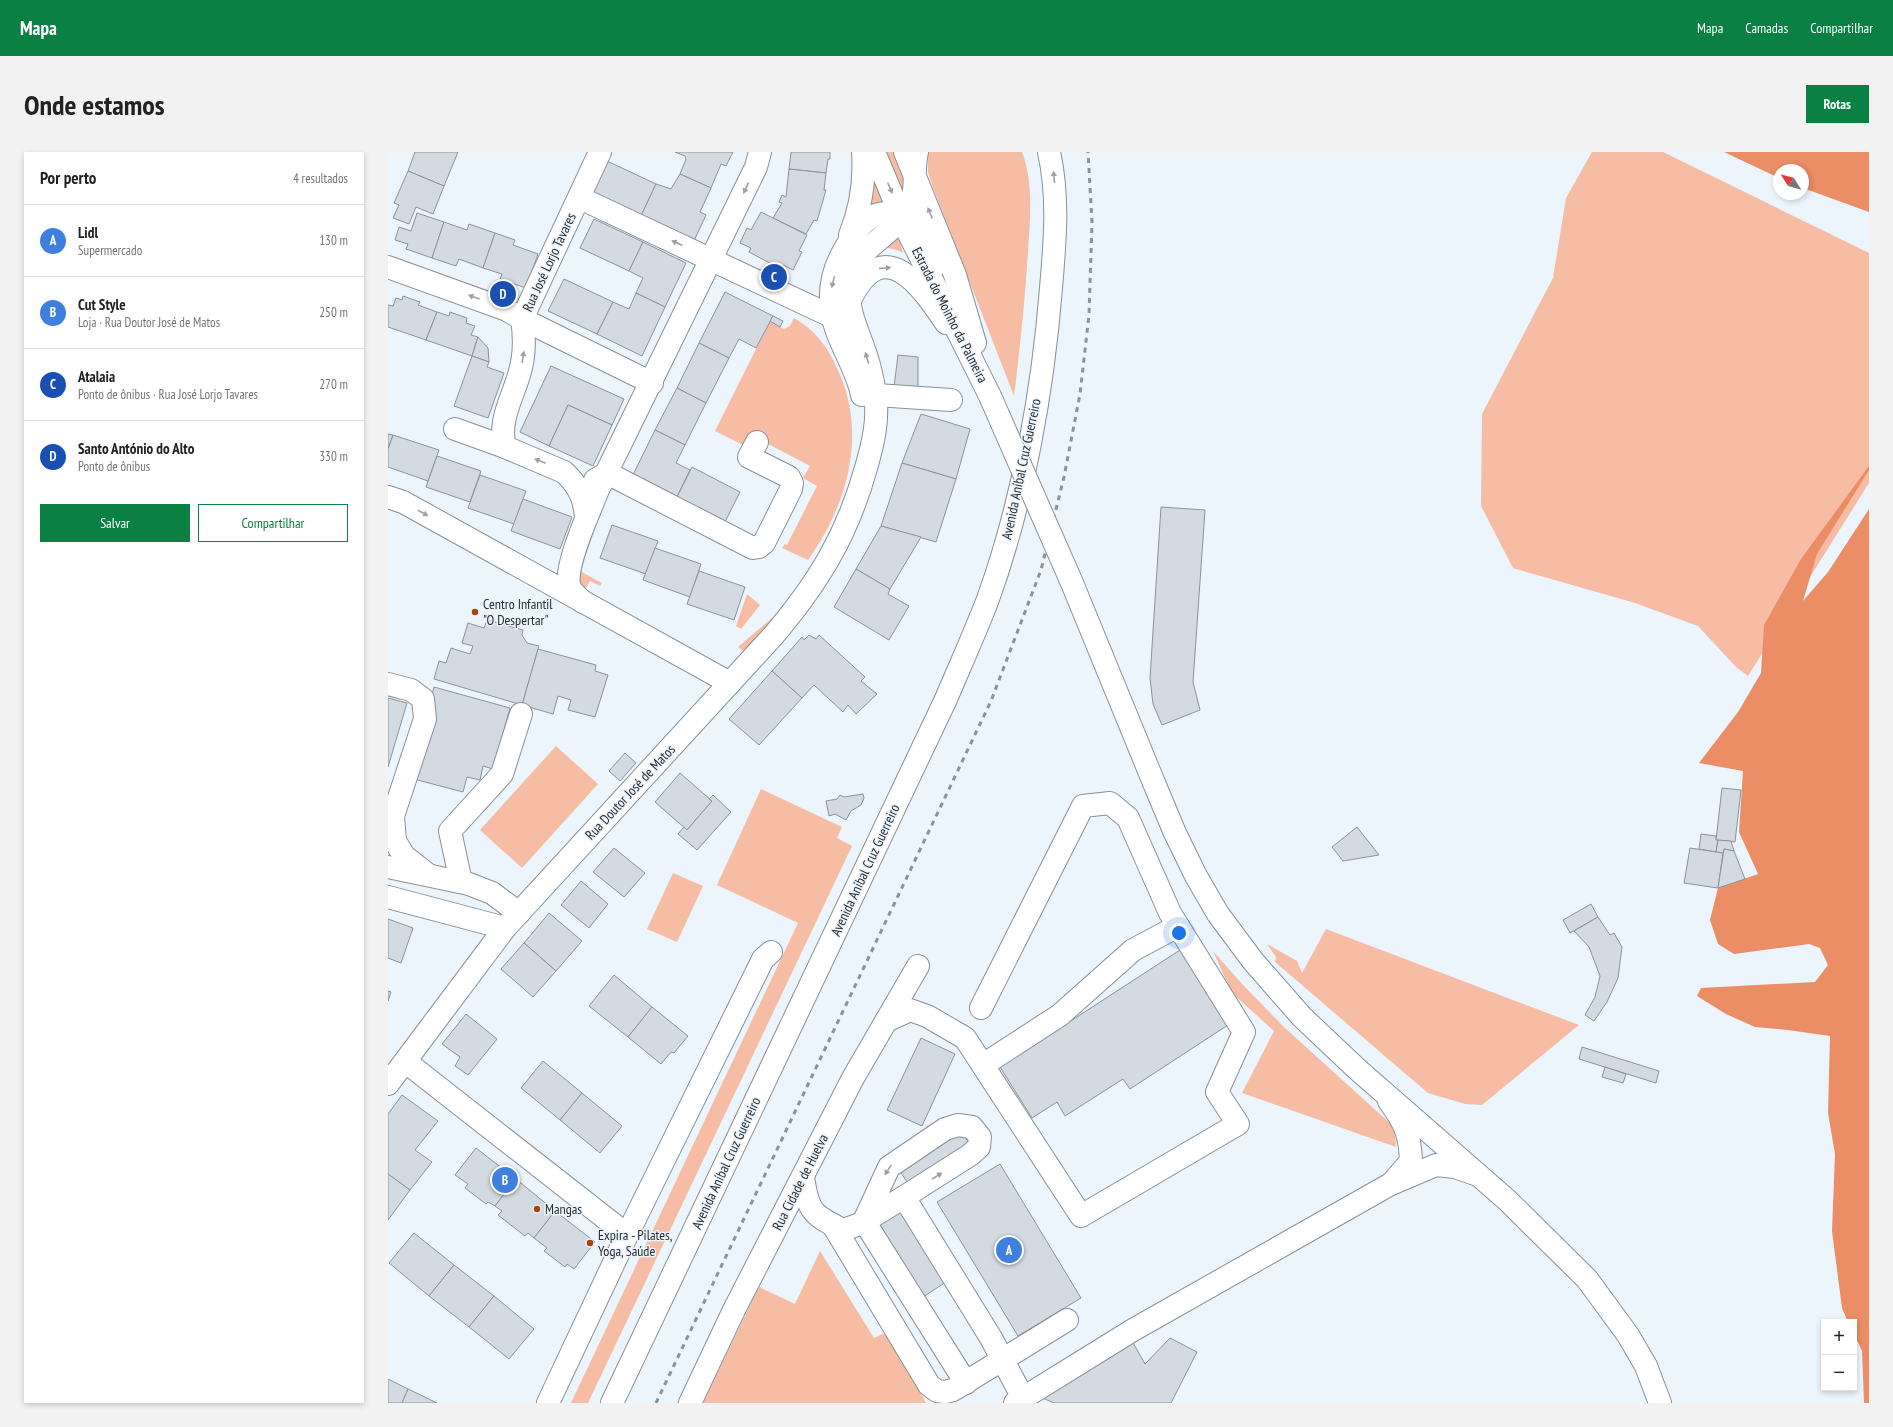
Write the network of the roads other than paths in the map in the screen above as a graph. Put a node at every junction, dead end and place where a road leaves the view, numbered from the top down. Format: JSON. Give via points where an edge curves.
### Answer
{"nodes":[{"id":1,"x":600,"y":152,"type":"edge"},
{"id":2,"x":760,"y":152,"type":"edge"},
{"id":3,"x":863,"y":152,"type":"edge"},
{"id":4,"x":870,"y":152,"type":"edge"},
{"id":5,"x":874,"y":152,"type":"edge"},
{"id":6,"x":905,"y":152,"type":"edge"},
{"id":7,"x":917,"y":152,"type":"edge"},
{"id":8,"x":1034,"y":152,"type":"edge"},
{"id":9,"x":1049,"y":152,"type":"edge"},
{"id":10,"x":863,"y":176,"type":"junction"},
{"id":11,"x":915,"y":176,"type":"junction"},
{"id":12,"x":580,"y":198,"type":"junction"},
{"id":13,"x":903,"y":218,"type":"junction"},
{"id":14,"x":712,"y":259,"type":"junction"},
{"id":15,"x":838,"y":260,"type":"junction"},
{"id":16,"x":388,"y":267,"type":"edge"},
{"id":17,"x":851,"y":311,"type":"junction"},
{"id":18,"x":1049,"y":314,"type":"junction"},
{"id":19,"x":833,"y":317,"type":"junction"},
{"id":20,"x":522,"y":319,"type":"junction"},
{"id":21,"x":973,"y":334,"type":"junction"},
{"id":22,"x":979,"y":373,"type":"junction"},
{"id":23,"x":652,"y":383,"type":"junction"},
{"id":24,"x":876,"y":395,"type":"junction"},
{"id":25,"x":990,"y":396,"type":"junction"},
{"id":26,"x":951,"y":400,"type":"dead end"},
{"id":27,"x":455,"y":429,"type":"dead end"},
{"id":28,"x":757,"y":442,"type":"dead end"},
{"id":29,"x":506,"y":447,"type":"junction"},
{"id":30,"x":564,"y":472,"type":"junction"},
{"id":31,"x":607,"y":473,"type":"junction"},
{"id":32,"x":860,"y":492,"type":"junction"},
{"id":33,"x":388,"y":497,"type":"edge"},
{"id":34,"x":586,"y":519,"type":"junction"},
{"id":35,"x":571,"y":564,"type":"junction"},
{"id":36,"x":533,"y":573,"type":"junction"},
{"id":37,"x":583,"y":602,"type":"junction"},
{"id":38,"x":730,"y":683,"type":"junction"},
{"id":39,"x":388,"y":684,"type":"edge"},
{"id":40,"x":521,"y":714,"type":"dead end"},
{"id":41,"x":397,"y":779,"type":"edge"},
{"id":42,"x":388,"y":867,"type":"edge"},
{"id":43,"x":427,"y":874,"type":"junction"},
{"id":44,"x":461,"y":882,"type":"junction"},
{"id":45,"x":388,"y":897,"type":"edge"},
{"id":46,"x":512,"y":920,"type":"junction"},
{"id":47,"x":1178,"y":926,"type":"junction"},
{"id":48,"x":771,"y":952,"type":"dead end"},
{"id":49,"x":918,"y":966,"type":"dead end"},
{"id":50,"x":981,"y":1008,"type":"dead end"},
{"id":51,"x":886,"y":1021,"type":"junction"},
{"id":52,"x":406,"y":1062,"type":"junction"},
{"id":53,"x":983,"y":1066,"type":"junction"},
{"id":54,"x":388,"y":1084,"type":"edge"},
{"id":55,"x":1381,"y":1090,"type":"junction"},
{"id":56,"x":1478,"y":1175,"type":"junction"},
{"id":57,"x":803,"y":1176,"type":"junction"},
{"id":58,"x":1389,"y":1186,"type":"junction"},
{"id":59,"x":904,"y":1196,"type":"junction"},
{"id":60,"x":864,"y":1221,"type":"junction"},
{"id":61,"x":826,"y":1222,"type":"junction"},
{"id":62,"x":627,"y":1235,"type":"junction"},
{"id":63,"x":767,"y":1246,"type":"junction"},
{"id":64,"x":1067,"y":1320,"type":"dead end"},
{"id":65,"x":1003,"y":1359,"type":"junction"},
{"id":66,"x":966,"y":1383,"type":"junction"},
{"id":67,"x":1020,"y":1400,"type":"edge"},
{"id":68,"x":548,"y":1403,"type":"edge"},
{"id":69,"x":612,"y":1403,"type":"edge"},
{"id":70,"x":690,"y":1403,"type":"edge"},
{"id":71,"x":1660,"y":1403,"type":"edge"}],
"edges":[{"from":1,"to":12,"type":"street","name":"Rua José Lorjo Tavares"},
{"from":2,"to":14,"type":"street","one_way":true,"via":[[756,167]]},
{"from":3,"to":10,"type":"street"},
{"from":4,"to":10,"type":"street"},
{"from":5,"to":13,"type":"street","name":"Estrada do Moinho da Palmeira","one_way":true},
{"from":6,"to":11,"type":"street","name":"Estrada do Moinho da Palmeira"},
{"from":7,"to":11,"type":"street"},
{"from":8,"to":18,"type":"street","via":[[1040,179]]},
{"from":18,"to":9,"type":"street","one_way":true,"via":[[1056,227],[1054,174]]},
{"from":10,"to":15,"type":"street","via":[[858,213]]},
{"from":11,"to":13,"type":"street","via":[[914,195]]},
{"from":21,"to":11,"type":"street","name":"Estrada do Moinho da Palmeira","one_way":true,"via":[[955,275]]},
{"from":14,"to":12,"type":"street","one_way":true},
{"from":12,"to":20,"type":"street","name":"Rua José Lorjo Tavares"},
{"from":13,"to":15,"type":"street","via":[[892,213],[883,213],[866,220],[852,236]]},
{"from":13,"to":17,"type":"street","via":[[896,227],[879,238],[866,251],[854,269],[849,286]]},
{"from":13,"to":21,"type":"street","via":[[916,226],[933,243]]},
{"from":13,"to":22,"type":"street","name":"Estrada do Moinho da Palmeira"},
{"from":14,"to":19,"type":"street"},
{"from":14,"to":23,"type":"street"},
{"from":15,"to":19,"type":"street","one_way":true,"via":[[832,288]]},
{"from":20,"to":16,"type":"street","one_way":true,"via":[[490,303]]},
{"from":17,"to":19,"type":"street"},
{"from":17,"to":22,"type":"street","one_way":true,"via":[[862,281],[873,271],[888,267],[903,272],[934,305]]},
{"from":24,"to":17,"type":"street","one_way":true},
{"from":18,"to":69,"type":"street","name":"Avenida Aníbal Cruz Guerreiro","via":[[1034,421],[1015,510],[988,598],[946,699]]},
{"from":19,"to":32,"type":"street","via":[[859,382],[864,404],[867,441]]},
{"from":20,"to":23,"type":"street"},
{"from":29,"to":20,"type":"street","name":"Rua José Lorjo Tavares","one_way":true,"via":[[502,429],[524,351]]},
{"from":21,"to":25,"type":"street","name":"Estrada do Moinho da Palmeira"},
{"from":22,"to":25,"type":"street","name":"Estrada do Moinho da Palmeira"},
{"from":23,"to":31,"type":"street"},
{"from":24,"to":26,"type":"street"},
{"from":24,"to":32,"type":"street","via":[[876,437]]},
{"from":25,"to":55,"type":"street","bridge":true,"via":[[1072,583],[1175,833],[1218,914],[1253,961],[1302,1017]]},
{"from":27,"to":29,"type":"street"},
{"from":28,"to":31,"type":"street","via":[[749,456],[789,477],[792,483],[767,536],[759,547],[753,548]]},
{"from":30,"to":29,"type":"street","one_way":true},
{"from":30,"to":31,"type":"street","via":[[591,480],[596,480]]},
{"from":30,"to":34,"type":"street","via":[[581,492]]},
{"from":31,"to":34,"type":"street"},
{"from":32,"to":38,"type":"street","name":"Rua Doutor José de Matos","via":[[817,581],[793,613]]},
{"from":33,"to":36,"type":"street","one_way":true,"via":[[402,502]]},
{"from":34,"to":35,"type":"street"},
{"from":35,"to":36,"type":"street","via":[[547,577]]},
{"from":35,"to":37,"type":"street","via":[[569,586]]},
{"from":36,"to":37,"type":"street"},
{"from":37,"to":38,"type":"street"},
{"from":38,"to":46,"type":"street","name":"Rua Doutor José de Matos"},
{"from":39,"to":41,"type":"street","via":[[411,690],[423,699],[425,719]]},
{"from":40,"to":44,"type":"street","via":[[502,774],[450,831]]},
{"from":41,"to":43,"type":"street","via":[[393,816],[394,841],[404,856]]},
{"from":42,"to":43,"type":"street"},
{"from":43,"to":44,"type":"street"},
{"from":44,"to":46,"type":"street","via":[[492,893]]},
{"from":45,"to":46,"type":"street"},
{"from":46,"to":52,"type":"street","name":"Rua Doutor José de Matos"},
{"from":47,"to":50,"type":"street","via":[[1128,818],[1110,803],[1084,806]]},
{"from":47,"to":53,"type":"street","via":[[1133,950],[1060,1015]]},
{"from":47,"to":53,"type":"street","via":[[1244,1032],[1217,1092],[1238,1124],[1081,1216]]},
{"from":48,"to":62,"type":"street","via":[[763,959]]},
{"from":49,"to":51,"type":"street","name":"Rua Cidade de Huelva"},
{"from":51,"to":53,"type":"street","via":[[910,1010],[927,1016],[965,1038]]},
{"from":51,"to":57,"type":"street","name":"Rua Cidade de Huelva","via":[[853,1078]]},
{"from":52,"to":54,"type":"street","name":"Rua Doutor José de Matos"},
{"from":52,"to":62,"type":"street"},
{"from":55,"to":56,"type":"street"},
{"from":55,"to":58,"type":"street","via":[[1403,1121],[1410,1144],[1411,1161]]},
{"from":56,"to":58,"type":"street","via":[[1455,1167],[1436,1165]]},
{"from":56,"to":71,"type":"street","via":[[1587,1279],[1628,1335],[1646,1366]]},
{"from":57,"to":61,"type":"street","via":[[810,1207]]},
{"from":57,"to":63,"type":"street","name":"Rua Cidade de Huelva"},
{"from":58,"to":67,"type":"street","via":[[1133,1330]]},
{"from":59,"to":60,"type":"street"},
{"from":59,"to":60,"type":"street","one_way":true,"via":[[979,1147],[980,1138],[972,1127],[958,1125],[945,1129],[889,1167]]},
{"from":59,"to":65,"type":"street"},
{"from":60,"to":61,"type":"street","via":[[843,1230]]},
{"from":60,"to":66,"type":"street"},
{"from":61,"to":63,"type":"street","via":[[798,1219],[785,1226]]},
{"from":61,"to":66,"type":"street","via":[[929,1385],[937,1391],[945,1392]]},
{"from":62,"to":68,"type":"street"},
{"from":63,"to":70,"type":"street","name":"Rua Cidade de Huelva"},
{"from":64,"to":65,"type":"street"},
{"from":65,"to":66,"type":"street"},
{"from":65,"to":67,"type":"street"}]}
